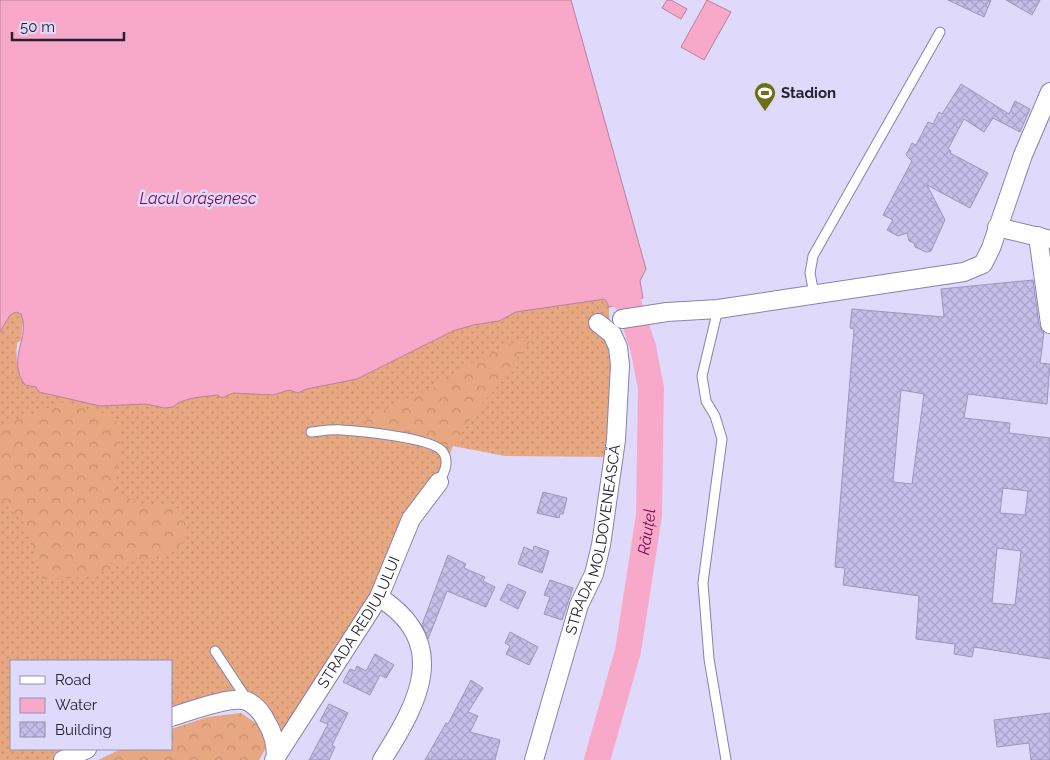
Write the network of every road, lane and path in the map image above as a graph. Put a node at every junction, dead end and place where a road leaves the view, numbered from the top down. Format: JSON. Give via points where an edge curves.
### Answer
{"nodes":[{"id":1,"x":940,"y":32,"type":"dead end"},
{"id":2,"x":1050,"y":92,"type":"edge"},
{"id":3,"x":997,"y":227,"type":"junction"},
{"id":4,"x":1044,"y":238,"type":"edge"},
{"id":5,"x":814,"y":294,"type":"junction"},
{"id":6,"x":718,"y":309,"type":"junction"},
{"id":7,"x":622,"y":319,"type":"dead end"},
{"id":8,"x":598,"y":323,"type":"dead end"},
{"id":9,"x":1050,"y":324,"type":"edge"},
{"id":10,"x":311,"y":432,"type":"dead end"},
{"id":11,"x":439,"y":482,"type":"joint"},
{"id":12,"x":379,"y":597,"type":"junction"},
{"id":13,"x":215,"y":651,"type":"dead end"},
{"id":14,"x":248,"y":701,"type":"junction"},
{"id":15,"x":172,"y":717,"type":"edge"},
{"id":16,"x":85,"y":750,"type":"edge"},
{"id":17,"x":275,"y":759,"type":"edge"},
{"id":18,"x":63,"y":760,"type":"edge"},
{"id":19,"x":382,"y":760,"type":"edge"},
{"id":20,"x":534,"y":760,"type":"edge"},
{"id":21,"x":726,"y":760,"type":"edge"}],
"edges":[{"from":1,"to":5,"type":"lane","via":[[813,256],[810,273]]},
{"from":2,"to":3,"type":"street","via":[[1022,155]]},
{"from":3,"to":4,"type":"street"},
{"from":3,"to":5,"type":"street","via":[[991,248],[983,264],[976,269]]},
{"from":4,"to":9,"type":"street"},
{"from":5,"to":6,"type":"street"},
{"from":6,"to":7,"type":"street"},
{"from":6,"to":21,"type":"lane","via":[[702,376],[706,401],[722,439],[703,583],[709,659]]},
{"from":8,"to":20,"type":"street","name":"STRADA MOLDOVENEASCĂ","via":[[612,334],[618,347],[620,365],[616,440],[601,545],[594,574],[579,605]]},
{"from":10,"to":11,"type":"lane","via":[[341,430],[414,439],[437,447],[443,451],[446,463]]},
{"from":11,"to":12,"type":"street","name":"STRADA REDIULULUI","via":[[411,519]]},
{"from":12,"to":17,"type":"street","name":"STRADA REDIULULUI"},
{"from":12,"to":19,"type":"street","via":[[396,608],[413,627],[421,649],[417,694],[408,718]]},
{"from":13,"to":14,"type":"lane"},
{"from":14,"to":15,"type":"street","via":[[236,700]]},
{"from":14,"to":17,"type":"street","via":[[261,712],[269,725],[274,738]]},
{"from":16,"to":18,"type":"street"}]}
